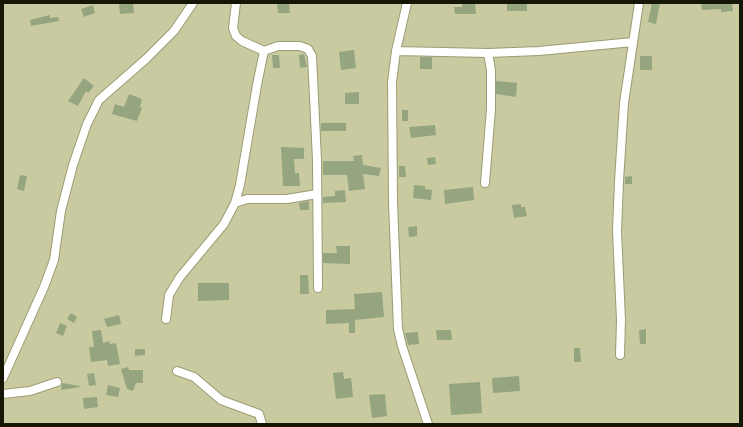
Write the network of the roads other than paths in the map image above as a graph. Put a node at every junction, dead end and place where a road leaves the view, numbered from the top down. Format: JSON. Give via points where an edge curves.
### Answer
{"nodes":[{"id":1,"x":193,"y":3,"type":"edge"},
{"id":2,"x":236,"y":3,"type":"edge"},
{"id":3,"x":407,"y":3,"type":"edge"},
{"id":4,"x":639,"y":3,"type":"edge"},
{"id":5,"x":633,"y":42,"type":"junction"},
{"id":6,"x":264,"y":51,"type":"junction"},
{"id":7,"x":396,"y":51,"type":"junction"},
{"id":8,"x":488,"y":53,"type":"junction"},
{"id":9,"x":485,"y":183,"type":"dead end"},
{"id":10,"x":316,"y":194,"type":"junction"},
{"id":11,"x":236,"y":203,"type":"junction"},
{"id":12,"x":318,"y":288,"type":"dead end"},
{"id":13,"x":166,"y":319,"type":"dead end"},
{"id":14,"x":620,"y":355,"type":"dead end"},
{"id":15,"x":177,"y":371,"type":"dead end"},
{"id":16,"x":3,"y":378,"type":"edge"},
{"id":17,"x":57,"y":382,"type":"dead end"},
{"id":18,"x":3,"y":394,"type":"edge"},
{"id":19,"x":262,"y":424,"type":"edge"},
{"id":20,"x":428,"y":424,"type":"edge"}],
"edges":[{"from":1,"to":16,"type":"street","via":[[174,31],[99,100],[72,165],[61,211],[54,260]]},
{"from":2,"to":6,"type":"street","via":[[233,28],[236,36]]},
{"from":3,"to":7,"type":"street"},
{"from":4,"to":5,"type":"street"},
{"from":5,"to":8,"type":"street"},
{"from":5,"to":14,"type":"street","via":[[624,103],[619,181]]},
{"from":6,"to":10,"type":"street","via":[[278,46],[300,46],[308,49],[312,56]]},
{"from":6,"to":11,"type":"street"},
{"from":7,"to":8,"type":"street"},
{"from":7,"to":20,"type":"street","via":[[392,82],[392,202],[398,329]]},
{"from":8,"to":9,"type":"street","via":[[491,70],[491,108]]},
{"from":10,"to":11,"type":"street","via":[[287,199],[247,199]]},
{"from":10,"to":12,"type":"street"},
{"from":11,"to":13,"type":"street","via":[[224,224],[180,277],[169,295]]},
{"from":15,"to":19,"type":"street","via":[[194,377],[221,400],[259,414]]},
{"from":17,"to":18,"type":"street","via":[[30,391]]}]}
